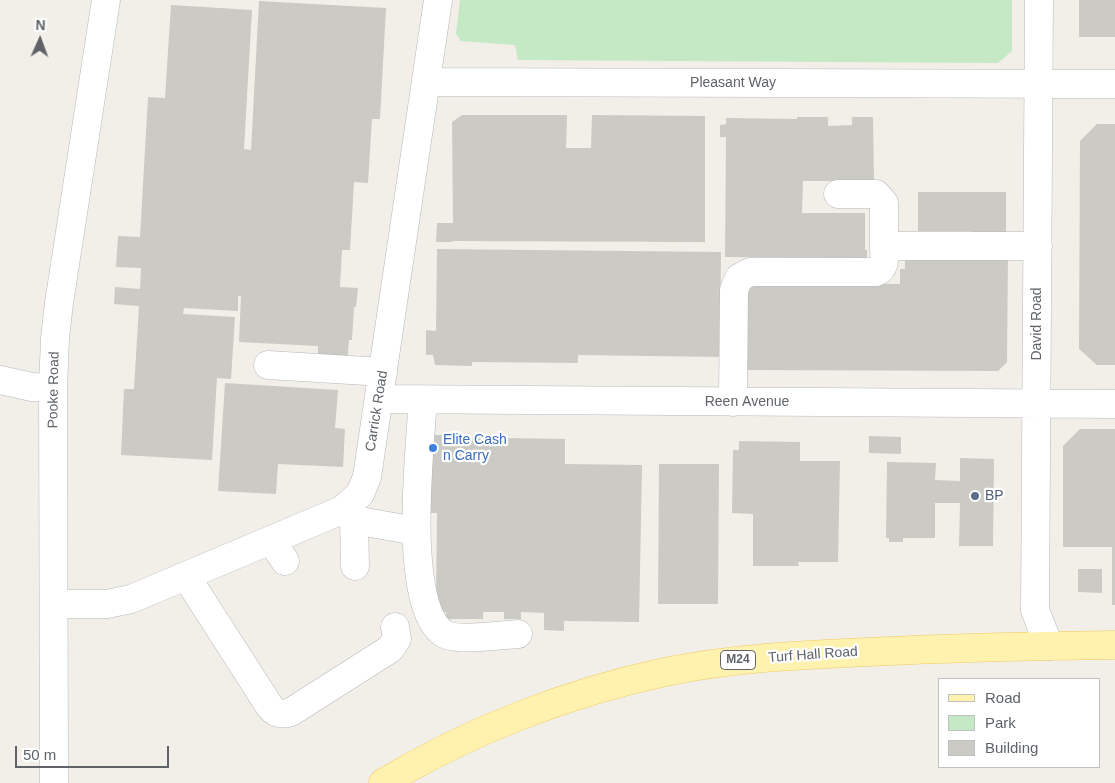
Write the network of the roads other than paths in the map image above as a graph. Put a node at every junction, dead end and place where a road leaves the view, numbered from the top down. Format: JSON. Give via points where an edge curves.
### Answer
{"nodes":[{"id":1,"x":106,"y":0,"type":"edge"},
{"id":2,"x":438,"y":0,"type":"edge"},
{"id":3,"x":1039,"y":0,"type":"edge"},
{"id":4,"x":427,"y":82,"type":"junction"},
{"id":5,"x":1039,"y":84,"type":"junction"},
{"id":6,"x":1115,"y":84,"type":"edge"},
{"id":7,"x":838,"y":194,"type":"dead end"},
{"id":8,"x":884,"y":246,"type":"junction"},
{"id":9,"x":1038,"y":246,"type":"junction"},
{"id":10,"x":268,"y":365,"type":"dead end"},
{"id":11,"x":383,"y":372,"type":"junction"},
{"id":12,"x":0,"y":380,"type":"edge"},
{"id":13,"x":53,"y":388,"type":"junction"},
{"id":14,"x":379,"y":399,"type":"junction"},
{"id":15,"x":423,"y":400,"type":"junction"},
{"id":16,"x":733,"y":402,"type":"junction"},
{"id":17,"x":1037,"y":403,"type":"junction"},
{"id":18,"x":1115,"y":404,"type":"edge"},
{"id":19,"x":351,"y":513,"type":"junction"},
{"id":20,"x":416,"y":531,"type":"junction"},
{"id":21,"x":355,"y":566,"type":"dead end"},
{"id":22,"x":186,"y":576,"type":"junction"},
{"id":23,"x":54,"y":604,"type":"junction"},
{"id":24,"x":395,"y":627,"type":"dead end"},
{"id":25,"x":518,"y":634,"type":"dead end"},
{"id":26,"x":1115,"y":645,"type":"edge"},
{"id":27,"x":1049,"y":646,"type":"junction"},
{"id":28,"x":54,"y":783,"type":"edge"},
{"id":29,"x":384,"y":783,"type":"edge"}],
"edges":[{"from":1,"to":13,"type":"street","name":"Pooke Road","via":[[58,311]]},
{"from":2,"to":4,"type":"street","name":"Carrick Road"},
{"from":3,"to":5,"type":"street","name":"David Road"},
{"from":4,"to":5,"type":"street","name":"Pleasant Way"},
{"from":4,"to":11,"type":"street","name":"Carrick Road"},
{"from":5,"to":6,"type":"street","name":"Pleasant Way"},
{"from":5,"to":9,"type":"street","name":"David Road"},
{"from":7,"to":8,"type":"street","via":[[876,194],[884,203]]},
{"from":8,"to":9,"type":"street"},
{"from":8,"to":16,"type":"street","via":[[884,263],[876,272],[750,272],[739,278],[734,290]]},
{"from":9,"to":17,"type":"street","name":"David Road"},
{"from":10,"to":11,"type":"street"},
{"from":11,"to":14,"type":"street","name":"Carrick Road"},
{"from":12,"to":13,"type":"street"},
{"from":13,"to":23,"type":"street","name":"Pooke Road"},
{"from":14,"to":15,"type":"street","name":"Reen Avenue"},
{"from":14,"to":19,"type":"street","name":"Carrick Road","via":[[367,477]]},
{"from":15,"to":16,"type":"street","name":"Reen Avenue"},
{"from":15,"to":20,"type":"street"},
{"from":16,"to":17,"type":"street","name":"Reen Avenue"},
{"from":17,"to":18,"type":"street","name":"Reen Avenue"},
{"from":17,"to":27,"type":"street","name":"David Road","via":[[1035,610]]},
{"from":19,"to":20,"type":"street"},
{"from":19,"to":21,"type":"street"},
{"from":19,"to":22,"type":"street","name":"Carrick Road","via":[[278,550]]},
{"from":20,"to":25,"type":"street","via":[[425,604],[435,626],[443,633],[457,637]]},
{"from":22,"to":23,"type":"street","name":"Carrick Road","via":[[118,602]]},
{"from":22,"to":24,"type":"street","via":[[270,707],[279,714],[291,712],[390,649],[397,639]]},
{"from":23,"to":28,"type":"street","name":"Pooke Road"},
{"from":26,"to":27,"type":"main road","name":"Turf Hall Road","number":"M24"},
{"from":27,"to":29,"type":"main road","name":"Turf Hall Road","number":"M24","via":[[794,655],[729,661],[666,672],[561,701],[510,721],[444,749]]}]}
